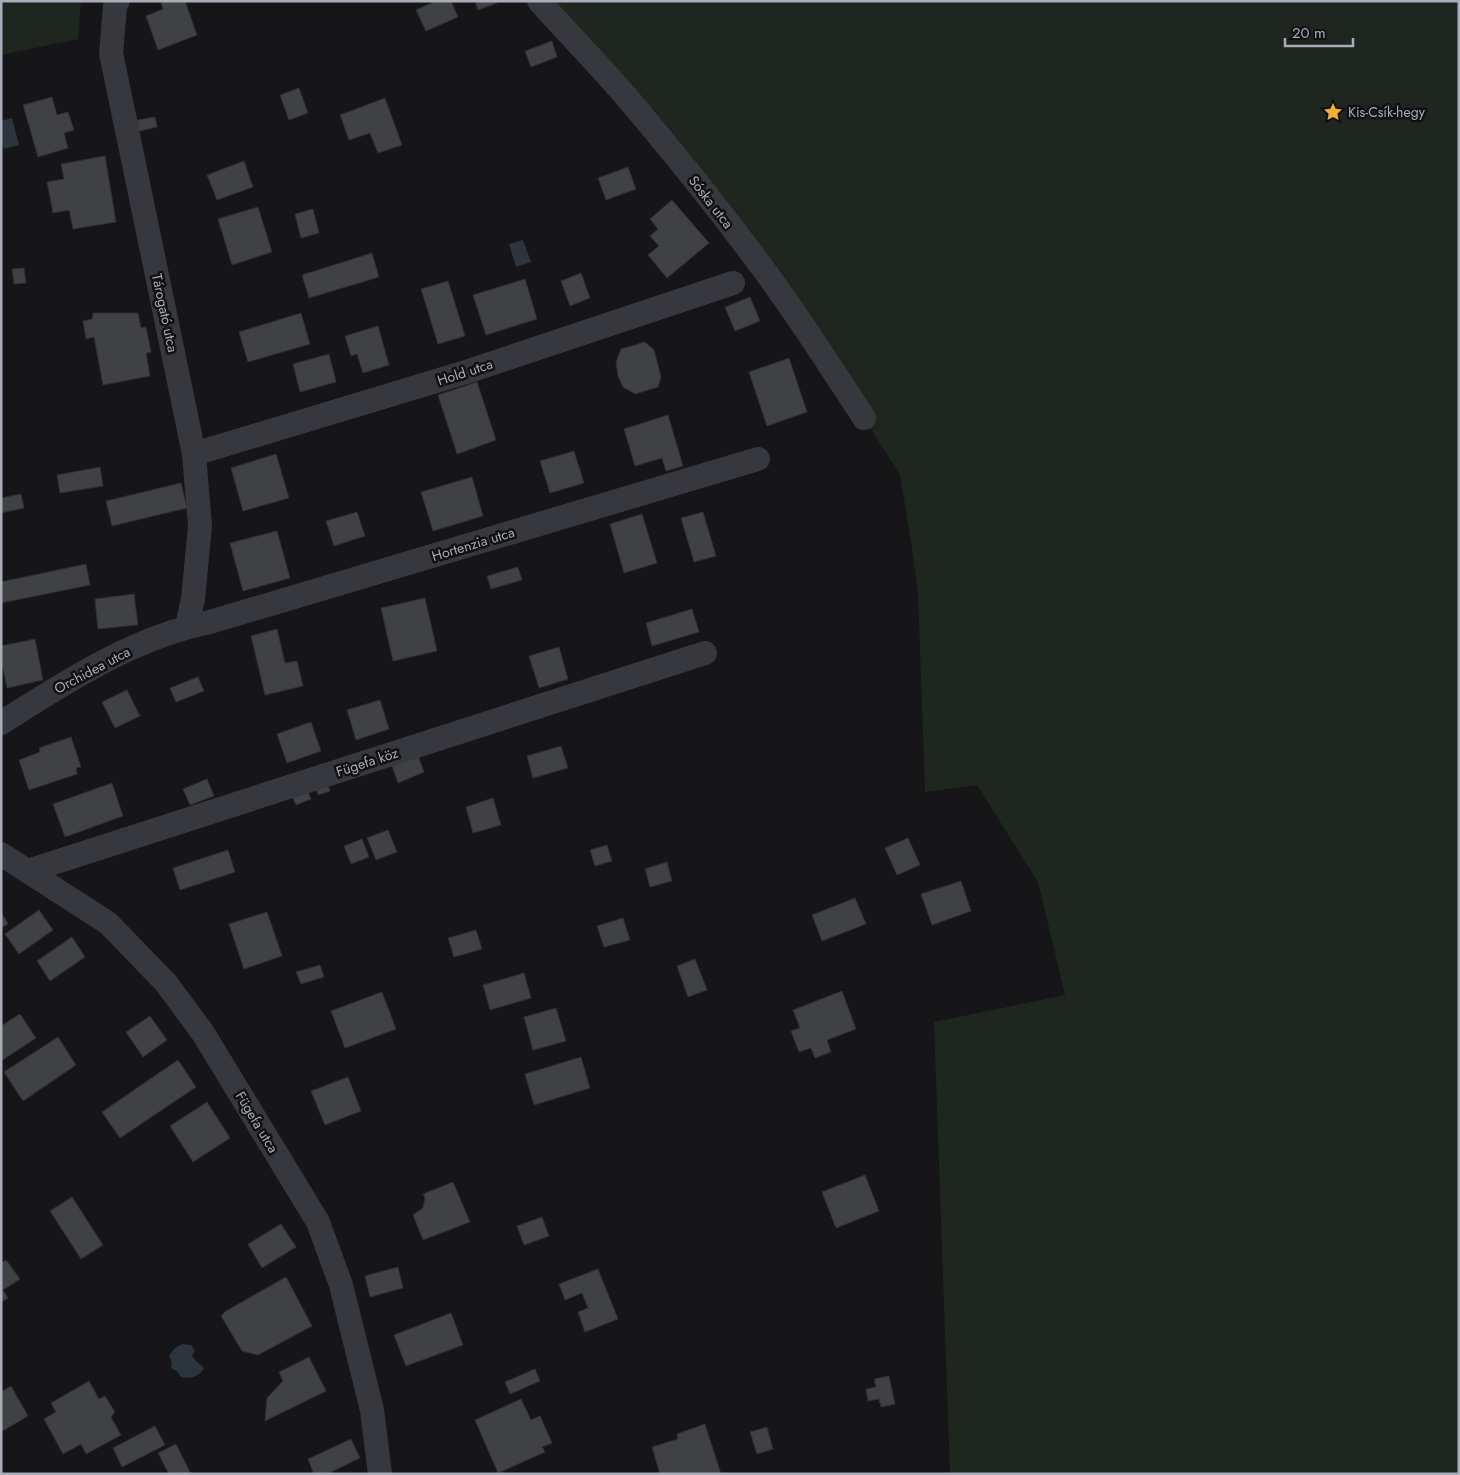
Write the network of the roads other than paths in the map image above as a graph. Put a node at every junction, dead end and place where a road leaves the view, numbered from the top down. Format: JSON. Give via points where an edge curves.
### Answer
{"nodes":[{"id":1,"x":118,"y":1,"type":"edge"},
{"id":2,"x":539,"y":1,"type":"edge"},
{"id":3,"x":733,"y":283,"type":"dead end"},
{"id":4,"x":864,"y":418,"type":"dead end"},
{"id":5,"x":194,"y":454,"type":"junction"},
{"id":6,"x":758,"y":459,"type":"dead end"},
{"id":7,"x":187,"y":626,"type":"junction"},
{"id":8,"x":705,"y":653,"type":"dead end"},
{"id":9,"x":1,"y":723,"type":"edge"},
{"id":10,"x":1,"y":854,"type":"edge"},
{"id":11,"x":28,"y":871,"type":"junction"},
{"id":12,"x":380,"y":1474,"type":"edge"}],
"edges":[{"from":1,"to":5,"type":"street","name":"Tárogató utca","via":[[111,53]]},
{"from":2,"to":4,"type":"street","name":"Sóska utca","via":[[645,119],[722,216],[816,344]]},
{"from":3,"to":5,"type":"street","name":"Hold utca","via":[[466,372]]},
{"from":5,"to":7,"type":"street","name":"Tárogató utca","via":[[200,526]]},
{"from":6,"to":7,"type":"street","name":"Hortenzia utca","via":[[210,622]]},
{"from":7,"to":9,"type":"street","name":"Orchidea utca","via":[[113,657]]},
{"from":8,"to":11,"type":"street","name":"Fügefa köz"},
{"from":10,"to":11,"type":"street","name":"Fügefa utca"},
{"from":11,"to":12,"type":"street","name":"Fügefa utca","via":[[108,924],[166,983],[203,1033],[318,1222],[341,1285],[372,1410]]}]}
